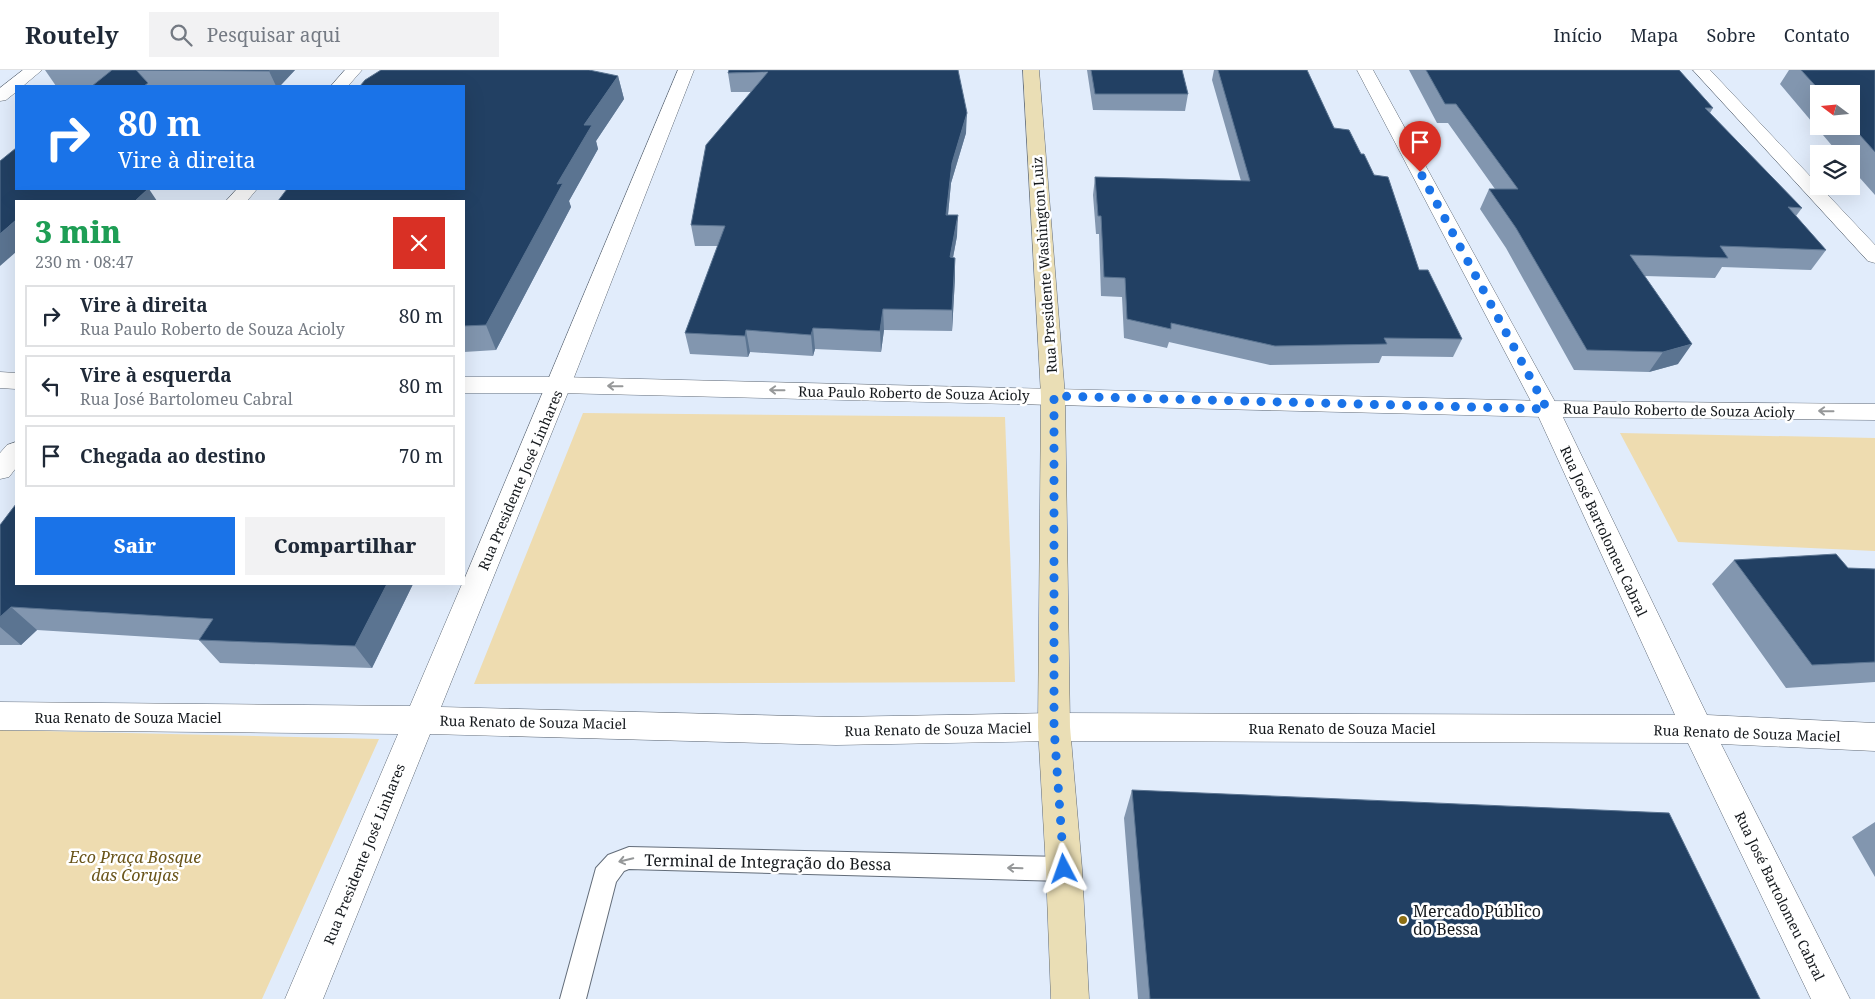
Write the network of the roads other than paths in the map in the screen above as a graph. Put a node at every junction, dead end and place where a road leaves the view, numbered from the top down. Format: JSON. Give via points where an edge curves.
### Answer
{"nodes":[{"id":1,"x":34,"y":70,"type":"edge"},
{"id":2,"x":354,"y":70,"type":"edge"},
{"id":3,"x":686,"y":70,"type":"edge"},
{"id":4,"x":1031,"y":70,"type":"edge"},
{"id":5,"x":1365,"y":70,"type":"edge"},
{"id":6,"x":1702,"y":70,"type":"edge"},
{"id":7,"x":340,"y":85,"type":"edge"},
{"id":8,"x":0,"y":96,"type":"edge"},
{"id":9,"x":246,"y":190,"type":"edge"},
{"id":10,"x":237,"y":200,"type":"edge"},
{"id":11,"x":1875,"y":257,"type":"edge"},
{"id":12,"x":0,"y":380,"type":"edge"},
{"id":13,"x":15,"y":381,"type":"edge"},
{"id":14,"x":465,"y":384,"type":"edge"},
{"id":15,"x":559,"y":385,"type":"junction"},
{"id":16,"x":1054,"y":396,"type":"junction"},
{"id":17,"x":1547,"y":409,"type":"junction"},
{"id":18,"x":1875,"y":412,"type":"edge"},
{"id":19,"x":15,"y":452,"type":"edge"},
{"id":20,"x":0,"y":470,"type":"edge"},
{"id":21,"x":0,"y":716,"type":"edge"},
{"id":22,"x":420,"y":720,"type":"junction"},
{"id":23,"x":1054,"y":727,"type":"junction"},
{"id":24,"x":1697,"y":729,"type":"junction"},
{"id":25,"x":1875,"y":737,"type":"edge"},
{"id":26,"x":1064,"y":869,"type":"junction"},
{"id":27,"x":304,"y":999,"type":"edge"},
{"id":28,"x":574,"y":999,"type":"edge"},
{"id":29,"x":1070,"y":999,"type":"edge"},
{"id":30,"x":1831,"y":999,"type":"edge"}],
"edges":[{"from":1,"to":8,"type":"street"},
{"from":2,"to":7,"type":"street"},
{"from":3,"to":15,"type":"street","name":"Rua Presidente José Linhares"},
{"from":4,"to":16,"type":"main road","name":"Rua Presidente Washington Luiz"},
{"from":5,"to":17,"type":"street","name":"Rua José Bartolomeu Cabral"},
{"from":6,"to":11,"type":"street"},
{"from":9,"to":10,"type":"street"},
{"from":12,"to":13,"type":"street"},
{"from":14,"to":15,"type":"street","name":"Rua Paulo Roberto de Souza Acioly"},
{"from":16,"to":15,"type":"street","name":"Rua Paulo Roberto de Souza Acioly","one_way":true},
{"from":15,"to":22,"type":"street","name":"Rua Presidente José Linhares"},
{"from":16,"to":17,"type":"street","name":"Rua Paulo Roberto de Souza Acioly"},
{"from":16,"to":23,"type":"main road","name":"Rua Presidente Washington Luiz"},
{"from":18,"to":17,"type":"street","name":"Rua Paulo Roberto de Souza Acioly","one_way":true},
{"from":17,"to":24,"type":"street","name":"Rua José Bartolomeu Cabral"},
{"from":19,"to":20,"type":"street"},
{"from":21,"to":22,"type":"street","name":"Rua Renato de Souza Maciel"},
{"from":22,"to":23,"type":"street","name":"Rua Renato de Souza Maciel","via":[[836,731]]},
{"from":22,"to":27,"type":"street","name":"Rua Presidente José Linhares"},
{"from":23,"to":24,"type":"street","name":"Rua Renato de Souza Maciel"},
{"from":23,"to":26,"type":"main road","name":"Rua Presidente Washington Luiz"},
{"from":24,"to":25,"type":"street","name":"Rua Renato de Souza Maciel"},
{"from":24,"to":30,"type":"street","name":"Rua José Bartolomeu Cabral"},
{"from":26,"to":28,"type":"lane","name":"Terminal de Integração do Bessa","one_way":true,"via":[[629,858],[616,863],[605,876]]},
{"from":26,"to":29,"type":"main road","name":"Rua Presidente Washington Luiz"}]}
